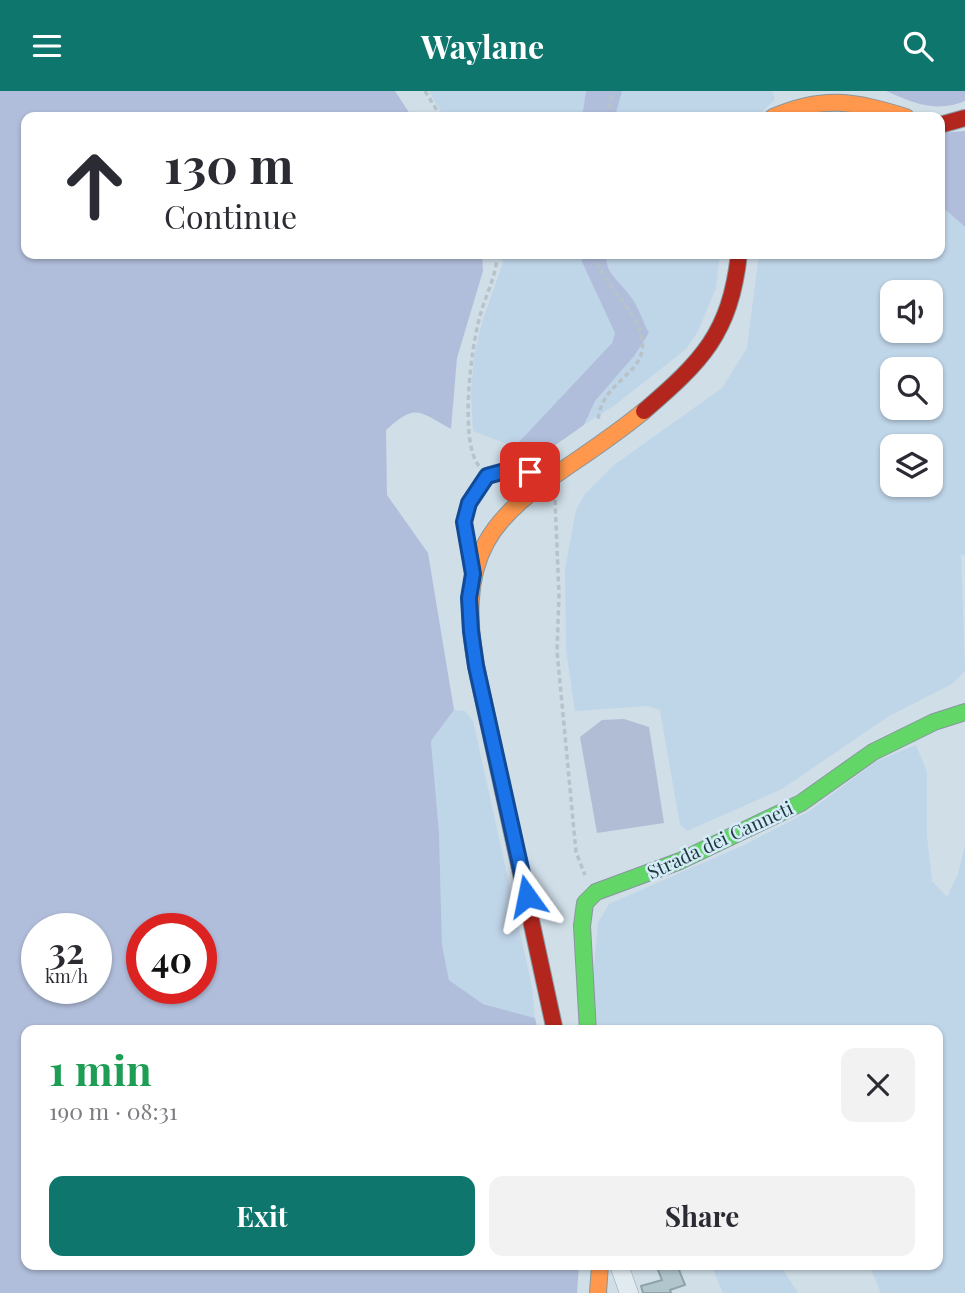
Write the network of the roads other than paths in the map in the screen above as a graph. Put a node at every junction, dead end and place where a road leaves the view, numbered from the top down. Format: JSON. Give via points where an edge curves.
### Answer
{"nodes":[{"id":1,"x":781,"y":112,"type":"edge"},
{"id":2,"x":893,"y":112,"type":"edge"},
{"id":3,"x":965,"y":118,"type":"edge"},
{"id":4,"x":945,"y":124,"type":"edge"},
{"id":5,"x":738,"y":259,"type":"edge"},
{"id":6,"x":555,"y":474,"type":"junction"},
{"id":7,"x":473,"y":574,"type":"junction"},
{"id":8,"x":965,"y":712,"type":"edge"},
{"id":9,"x":554,"y":1025,"type":"edge"},
{"id":10,"x":588,"y":1025,"type":"edge"},
{"id":11,"x":600,"y":1270,"type":"edge"},
{"id":12,"x":621,"y":1270,"type":"edge"},
{"id":13,"x":598,"y":1293,"type":"edge"},
{"id":14,"x":629,"y":1293,"type":"edge"}],
"edges":[{"from":1,"to":2,"type":"street","via":[[823,95],[848,95]]},
{"from":3,"to":4,"type":"street"},
{"from":5,"to":6,"type":"street","via":[[727,316],[709,345],[615,433]]},
{"from":6,"to":7,"type":"street","via":[[526,494],[499,523],[479,554]]},
{"from":6,"to":7,"type":"lane","via":[[505,471],[487,476],[469,503],[464,522]]},
{"from":7,"to":9,"type":"street","via":[[469,598],[476,666]]},
{"from":8,"to":10,"type":"street","name":"Strada dei Canneti","via":[[873,751],[801,803],[680,861],[596,892],[585,903],[582,926]]},
{"from":11,"to":13,"type":"street"},
{"from":12,"to":14,"type":"street"}]}
